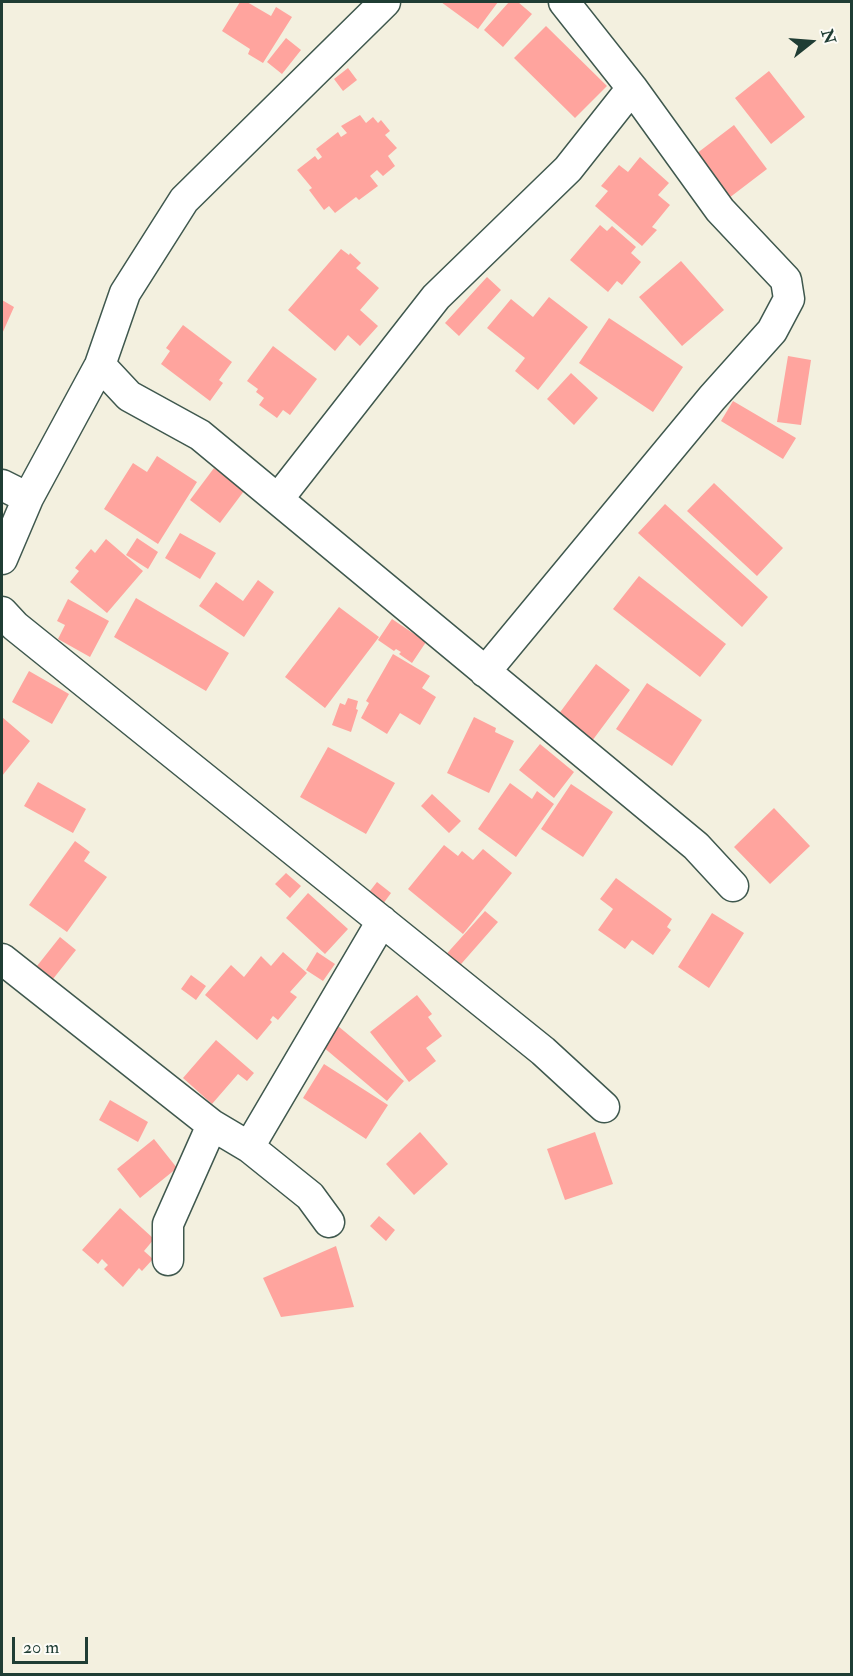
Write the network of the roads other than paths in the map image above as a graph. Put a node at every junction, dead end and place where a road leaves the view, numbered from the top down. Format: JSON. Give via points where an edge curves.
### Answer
{"nodes":[{"id":1,"x":385,"y":2,"type":"edge"},
{"id":2,"x":564,"y":2,"type":"edge"},
{"id":3,"x":632,"y":87,"type":"junction"},
{"id":4,"x":100,"y":365,"type":"junction"},
{"id":5,"x":2,"y":485,"type":"edge"},
{"id":6,"x":28,"y":498,"type":"junction"},
{"id":7,"x":278,"y":499,"type":"junction"},
{"id":8,"x":2,"y":559,"type":"edge"},
{"id":9,"x":2,"y":612,"type":"edge"},
{"id":10,"x":484,"y":672,"type":"junction"},
{"id":11,"x":733,"y":886,"type":"dead end"},
{"id":12,"x":382,"y":921,"type":"junction"},
{"id":13,"x":2,"y":959,"type":"edge"},
{"id":14,"x":604,"y":1107,"type":"dead end"},
{"id":15,"x":212,"y":1125,"type":"junction"},
{"id":16,"x":249,"y":1147,"type":"junction"},
{"id":17,"x":328,"y":1222,"type":"dead end"},
{"id":18,"x":168,"y":1260,"type":"dead end"}],
"edges":[{"from":1,"to":4,"type":"street","via":[[184,200],[125,293]]},
{"from":2,"to":3,"type":"street"},
{"from":3,"to":7,"type":"street","via":[[568,169],[436,297]]},
{"from":3,"to":10,"type":"street","via":[[720,210],[786,280],[789,299],[772,332],[712,398]]},
{"from":4,"to":6,"type":"street"},
{"from":4,"to":7,"type":"street","via":[[129,396],[200,435]]},
{"from":5,"to":6,"type":"street"},
{"from":6,"to":8,"type":"street"},
{"from":7,"to":10,"type":"street"},
{"from":9,"to":12,"type":"street"},
{"from":10,"to":11,"type":"street","via":[[696,846]]},
{"from":12,"to":14,"type":"street"},
{"from":12,"to":16,"type":"street"},
{"from":13,"to":15,"type":"street"},
{"from":15,"to":16,"type":"street"},
{"from":15,"to":18,"type":"street","via":[[168,1224]]},
{"from":16,"to":17,"type":"street","via":[[310,1196]]}]}
